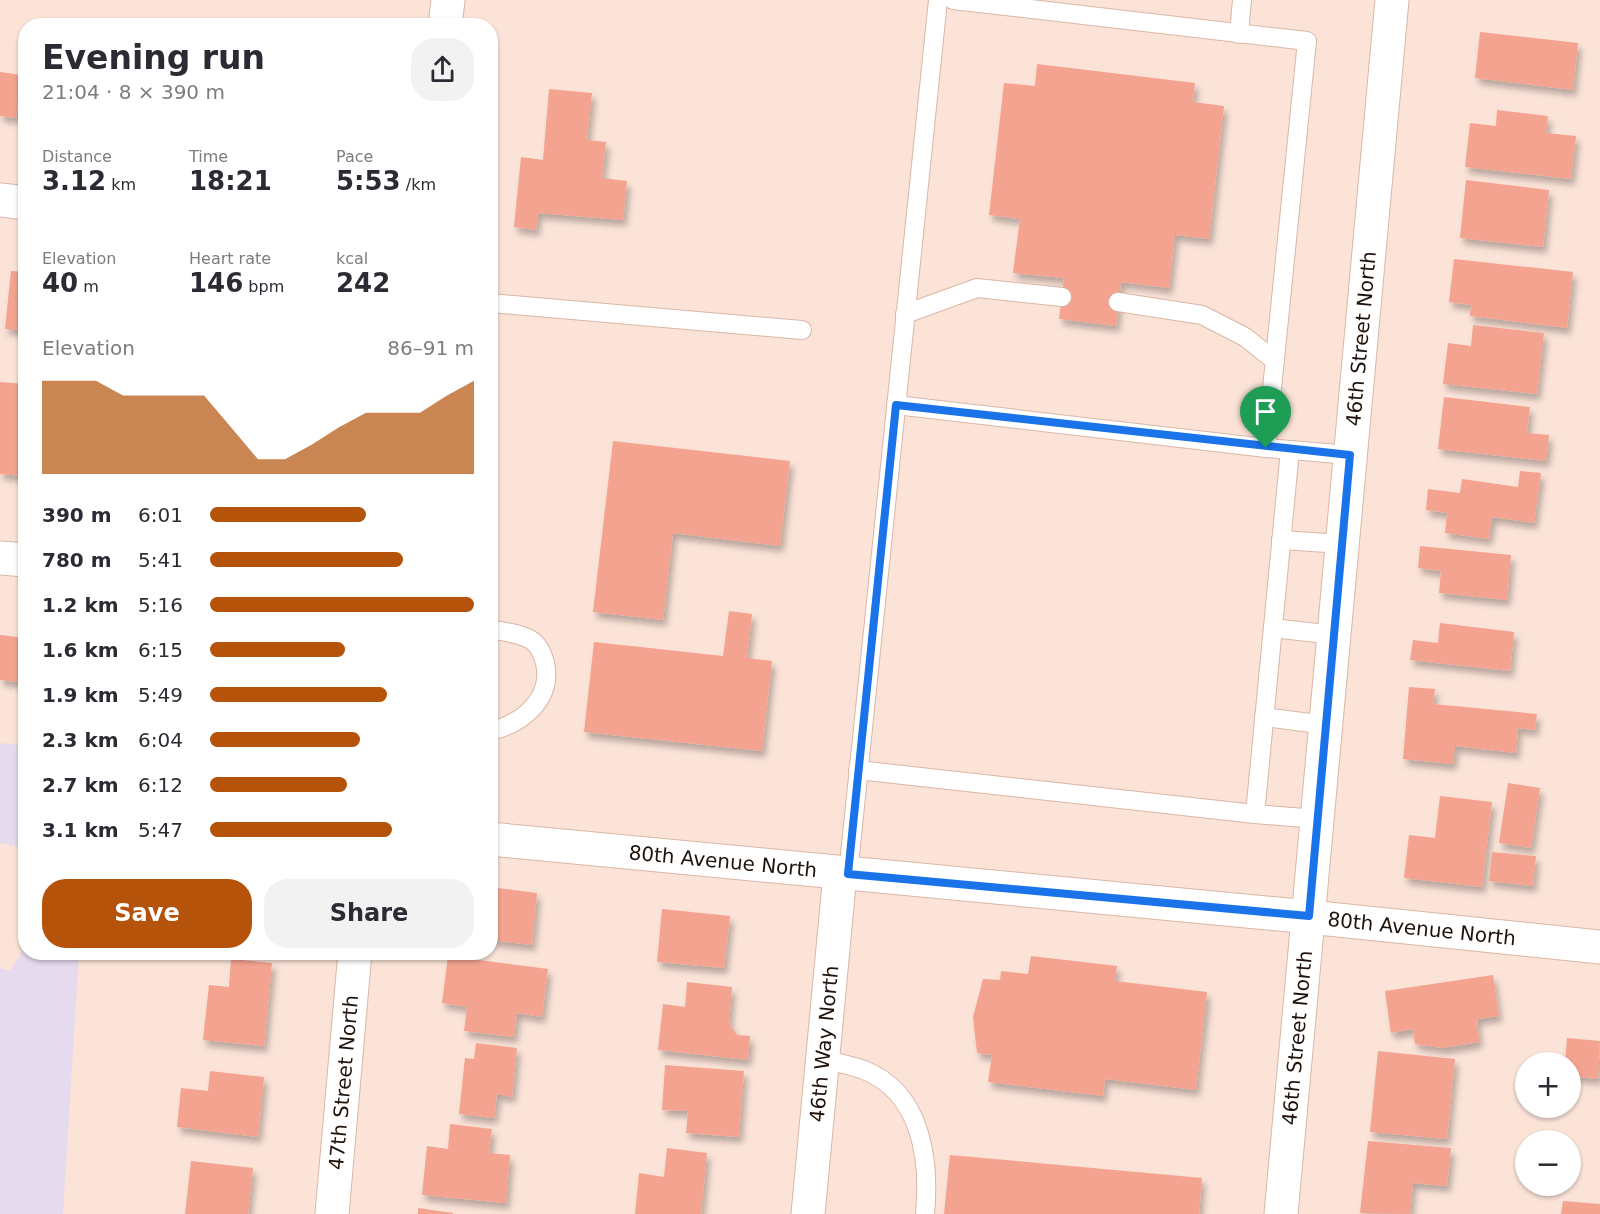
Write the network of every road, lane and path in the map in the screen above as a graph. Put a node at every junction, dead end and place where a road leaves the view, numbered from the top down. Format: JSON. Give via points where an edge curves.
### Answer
{"nodes":[{"id":1,"x":448,"y":0,"type":"edge"},
{"id":2,"x":938,"y":0,"type":"edge"},
{"id":3,"x":953,"y":0,"type":"edge"},
{"id":4,"x":1242,"y":0,"type":"edge"},
{"id":5,"x":1392,"y":0,"type":"edge"},
{"id":6,"x":1004,"y":3,"type":"edge"},
{"id":7,"x":446,"y":18,"type":"edge"},
{"id":8,"x":1239,"y":34,"type":"junction"},
{"id":9,"x":0,"y":200,"type":"edge"},
{"id":10,"x":18,"y":202,"type":"edge"},
{"id":11,"x":1062,"y":297,"type":"dead end"},
{"id":12,"x":1118,"y":302,"type":"dead end"},
{"id":13,"x":498,"y":304,"type":"edge"},
{"id":14,"x":905,"y":314,"type":"junction"},
{"id":15,"x":802,"y":330,"type":"dead end"},
{"id":16,"x":1275,"y":362,"type":"junction"},
{"id":17,"x":896,"y":405,"type":"junction"},
{"id":18,"x":1266,"y":448,"type":"junction"},
{"id":19,"x":1290,"y":450,"type":"junction"},
{"id":20,"x":1350,"y":455,"type":"junction"},
{"id":21,"x":1281,"y":540,"type":"junction"},
{"id":22,"x":1342,"y":544,"type":"junction"},
{"id":23,"x":0,"y":558,"type":"edge"},
{"id":24,"x":18,"y":559,"type":"edge"},
{"id":25,"x":1273,"y":628,"type":"junction"},
{"id":26,"x":498,"y":631,"type":"edge"},
{"id":27,"x":1334,"y":635,"type":"junction"},
{"id":28,"x":1264,"y":717,"type":"junction"},
{"id":29,"x":1326,"y":725,"type":"junction"},
{"id":30,"x":498,"y":727,"type":"edge"},
{"id":31,"x":858,"y":770,"type":"junction"},
{"id":32,"x":1255,"y":814,"type":"junction"},
{"id":33,"x":1318,"y":819,"type":"junction"},
{"id":34,"x":498,"y":840,"type":"edge"},
{"id":35,"x":844,"y":874,"type":"junction"},
{"id":36,"x":1309,"y":916,"type":"junction"},
{"id":37,"x":1600,"y":947,"type":"edge"},
{"id":38,"x":355,"y":960,"type":"edge"},
{"id":39,"x":823,"y":1059,"type":"junction"},
{"id":40,"x":332,"y":1214,"type":"edge"},
{"id":41,"x":808,"y":1214,"type":"edge"},
{"id":42,"x":925,"y":1214,"type":"edge"},
{"id":43,"x":1281,"y":1214,"type":"edge"}],
"edges":[{"from":1,"to":7,"type":"street"},
{"from":2,"to":14,"type":"lane"},
{"from":3,"to":6,"type":"lane"},
{"from":4,"to":8,"type":"lane"},
{"from":5,"to":20,"type":"street","name":"46th Street North"},
{"from":6,"to":8,"type":"lane"},
{"from":8,"to":16,"type":"lane","via":[[1307,41]]},
{"from":9,"to":10,"type":"street"},
{"from":11,"to":14,"type":"lane","via":[[977,288]]},
{"from":12,"to":16,"type":"lane","via":[[1202,315],[1245,337]]},
{"from":13,"to":15,"type":"lane"},
{"from":14,"to":17,"type":"lane"},
{"from":16,"to":18,"type":"lane"},
{"from":17,"to":18,"type":"lane"},
{"from":17,"to":31,"type":"lane"},
{"from":18,"to":19,"type":"lane"},
{"from":19,"to":20,"type":"lane"},
{"from":19,"to":21,"type":"lane"},
{"from":20,"to":22,"type":"street","name":"46th Street North"},
{"from":21,"to":22,"type":"lane"},
{"from":21,"to":25,"type":"lane"},
{"from":22,"to":27,"type":"street","name":"46th Street North"},
{"from":23,"to":24,"type":"street"},
{"from":25,"to":27,"type":"lane"},
{"from":25,"to":28,"type":"lane"},
{"from":26,"to":30,"type":"lane","via":[[532,640],[541,651],[547,676],[540,702],[524,716]]},
{"from":27,"to":29,"type":"street","name":"46th Street North"},
{"from":28,"to":29,"type":"lane"},
{"from":28,"to":32,"type":"lane"},
{"from":29,"to":33,"type":"street","name":"46th Street North"},
{"from":31,"to":32,"type":"lane"},
{"from":31,"to":35,"type":"lane"},
{"from":32,"to":33,"type":"lane"},
{"from":33,"to":36,"type":"street","name":"46th Street North"},
{"from":34,"to":35,"type":"street","name":"80th Avenue North"},
{"from":35,"to":36,"type":"street","name":"80th Avenue North"},
{"from":35,"to":39,"type":"street","name":"46th Way North"},
{"from":36,"to":37,"type":"street","name":"80th Avenue North"},
{"from":36,"to":43,"type":"street","name":"46th Street North"},
{"from":38,"to":40,"type":"street","name":"47th Street North"},
{"from":39,"to":41,"type":"street","name":"46th Way North"},
{"from":39,"to":42,"type":"lane","via":[[864,1070],[883,1081],[912,1116],[922,1135],[927,1160]]}]}
